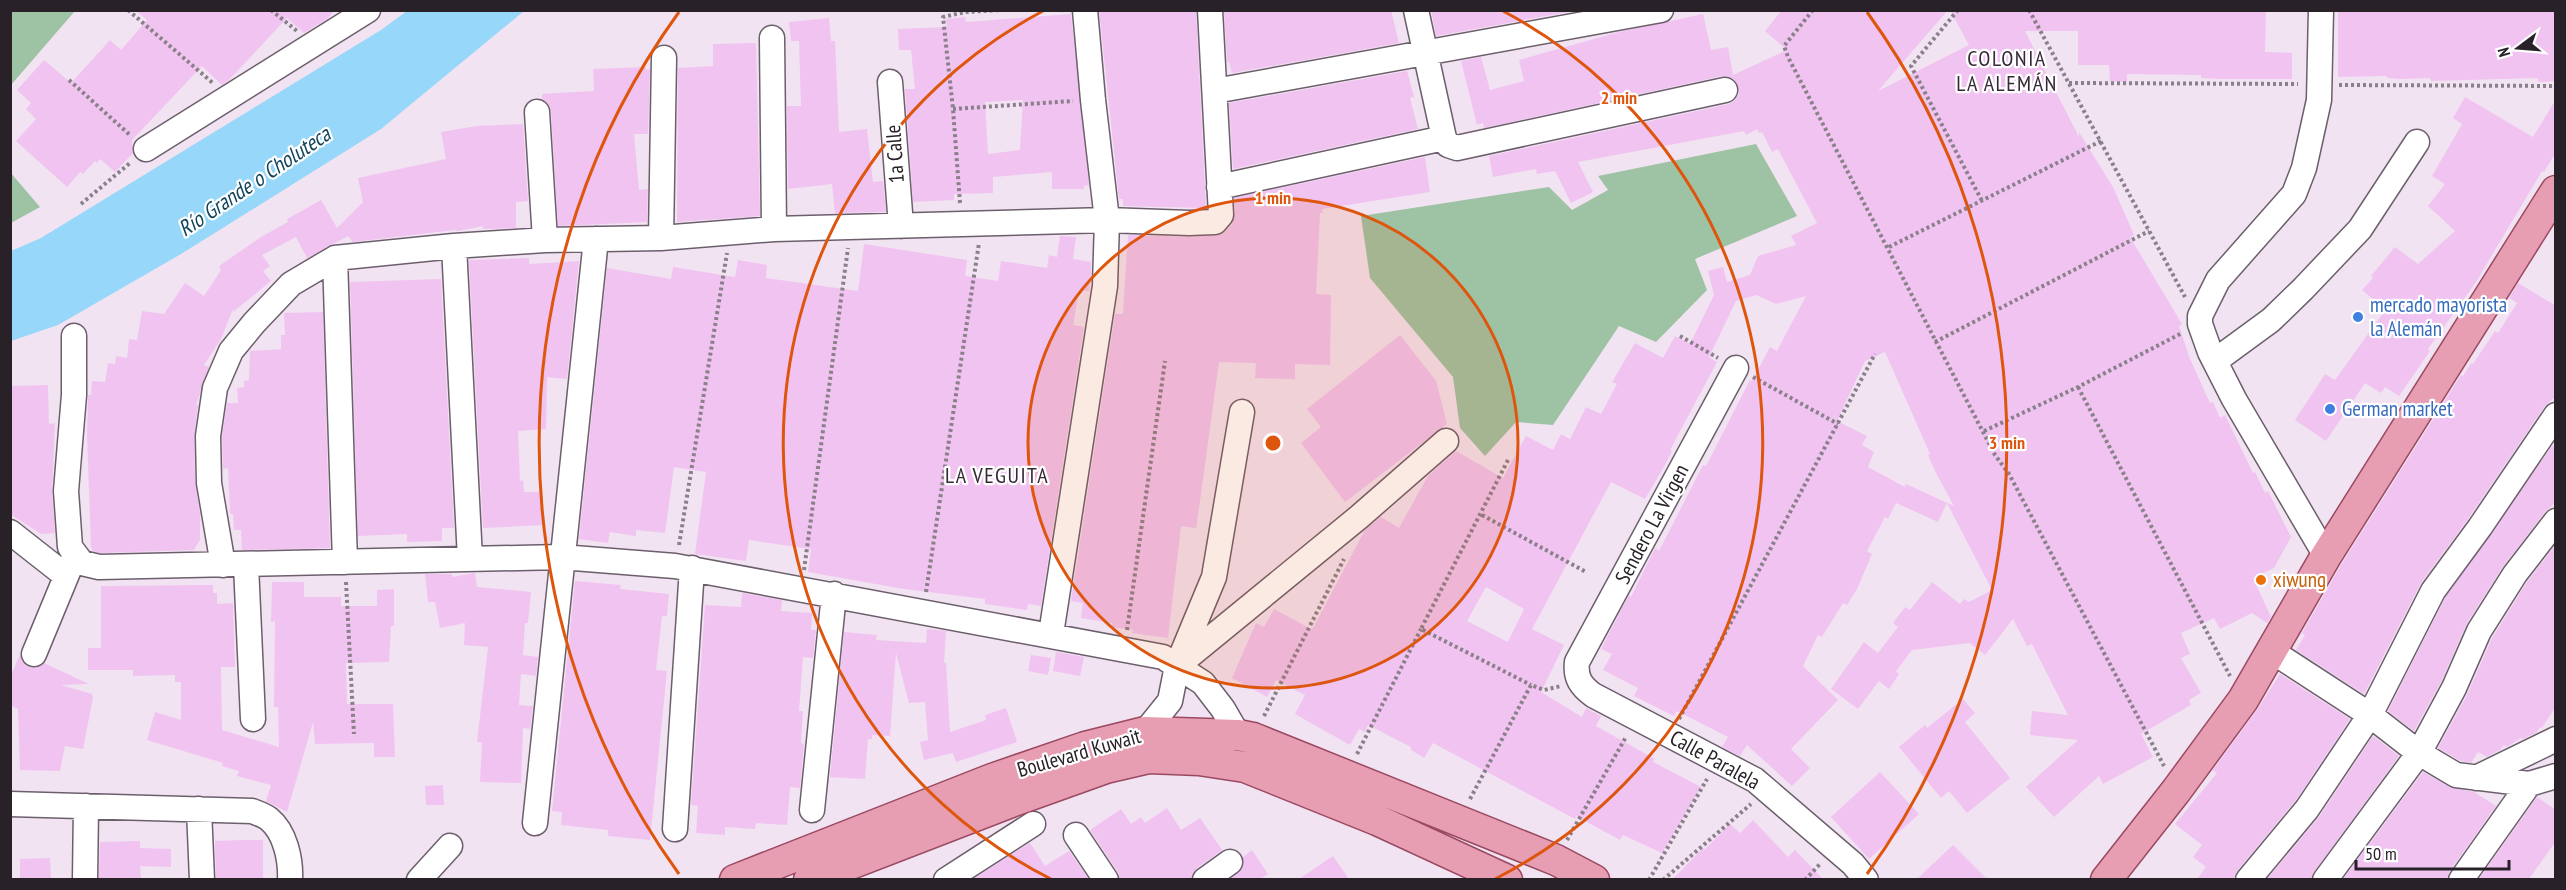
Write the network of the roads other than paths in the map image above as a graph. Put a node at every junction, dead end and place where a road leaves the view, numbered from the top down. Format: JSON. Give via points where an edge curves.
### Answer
{"nodes":[{"id":1,"x":368,"y":10,"type":"edge"},
{"id":2,"x":1085,"y":10,"type":"edge"},
{"id":3,"x":1210,"y":10,"type":"edge"},
{"id":4,"x":1416,"y":10,"type":"edge"},
{"id":5,"x":1661,"y":10,"type":"edge"},
{"id":6,"x":2321,"y":10,"type":"edge"},
{"id":7,"x":772,"y":38,"type":"dead end"},
{"id":8,"x":1424,"y":53,"type":"junction"},
{"id":9,"x":664,"y":58,"type":"dead end"},
{"id":10,"x":890,"y":82,"type":"dead end"},
{"id":11,"x":1725,"y":90,"type":"dead end"},
{"id":12,"x":1215,"y":91,"type":"junction"},
{"id":13,"x":537,"y":112,"type":"dead end"},
{"id":14,"x":1444,"y":138,"type":"junction"},
{"id":15,"x":2417,"y":142,"type":"dead end"},
{"id":16,"x":146,"y":149,"type":"road end"},
{"id":17,"x":1219,"y":187,"type":"junction"},
{"id":18,"x":2554,"y":199,"type":"edge"},
{"id":19,"x":1107,"y":220,"type":"junction"},
{"id":20,"x":901,"y":226,"type":"junction"},
{"id":21,"x":774,"y":229,"type":"junction"},
{"id":22,"x":661,"y":238,"type":"junction"},
{"id":23,"x":596,"y":239,"type":"junction"},
{"id":24,"x":545,"y":240,"type":"junction"},
{"id":25,"x":454,"y":246,"type":"junction"},
{"id":26,"x":335,"y":258,"type":"junction"},
{"id":27,"x":74,"y":336,"type":"dead end"},
{"id":28,"x":2215,"y":362,"type":"junction"},
{"id":29,"x":1736,"y":368,"type":"road end"},
{"id":30,"x":1242,"y":411,"type":"dead end"},
{"id":31,"x":2552,"y":430,"type":"edge"},
{"id":32,"x":1446,"y":441,"type":"dead end"},
{"id":33,"x":2556,"y":521,"type":"edge"},
{"id":34,"x":10,"y":532,"type":"edge"},
{"id":35,"x":2326,"y":556,"type":"junction"},
{"id":36,"x":561,"y":557,"type":"junction"},
{"id":37,"x":470,"y":559,"type":"junction"},
{"id":38,"x":345,"y":562,"type":"junction"},
{"id":39,"x":63,"y":565,"type":"junction"},
{"id":40,"x":234,"y":565,"type":"junction"},
{"id":41,"x":684,"y":567,"type":"junction"},
{"id":42,"x":834,"y":594,"type":"junction"},
{"id":43,"x":1051,"y":634,"type":"junction"},
{"id":44,"x":2273,"y":652,"type":"junction"},
{"id":45,"x":34,"y":654,"type":"dead end"},
{"id":46,"x":1177,"y":666,"type":"junction"},
{"id":47,"x":1579,"y":682,"type":"joint"},
{"id":48,"x":2370,"y":715,"type":"junction"},
{"id":49,"x":254,"y":719,"type":"dead end"},
{"id":50,"x":1145,"y":732,"type":"junction"},
{"id":51,"x":1246,"y":736,"type":"junction"},
{"id":52,"x":2556,"y":739,"type":"edge"},
{"id":53,"x":2419,"y":753,"type":"junction"},
{"id":54,"x":2556,"y":776,"type":"edge"},
{"id":55,"x":2476,"y":778,"type":"junction"},
{"id":56,"x":2529,"y":784,"type":"junction"},
{"id":57,"x":10,"y":804,"type":"edge"},
{"id":58,"x":86,"y":806,"type":"junction"},
{"id":59,"x":199,"y":809,"type":"junction"},
{"id":60,"x":812,"y":810,"type":"dead end"},
{"id":61,"x":535,"y":822,"type":"dead end"},
{"id":62,"x":1033,"y":824,"type":"dead end"},
{"id":63,"x":675,"y":829,"type":"dead end"},
{"id":64,"x":1076,"y":835,"type":"dead end"},
{"id":65,"x":450,"y":846,"type":"dead end"},
{"id":66,"x":1230,"y":862,"type":"dead end"},
{"id":67,"x":1551,"y":870,"type":"edge"},
{"id":68,"x":950,"y":878,"type":"edge"},
{"id":69,"x":85,"y":879,"type":"edge"},
{"id":70,"x":202,"y":879,"type":"edge"},
{"id":71,"x":290,"y":879,"type":"edge"},
{"id":72,"x":419,"y":879,"type":"edge"},
{"id":73,"x":735,"y":879,"type":"edge"},
{"id":74,"x":809,"y":879,"type":"edge"},
{"id":75,"x":1106,"y":879,"type":"edge"},
{"id":76,"x":1205,"y":879,"type":"edge"},
{"id":77,"x":1507,"y":879,"type":"edge"},
{"id":78,"x":1594,"y":879,"type":"edge"},
{"id":79,"x":1866,"y":879,"type":"edge"},
{"id":80,"x":2106,"y":879,"type":"edge"},
{"id":81,"x":2248,"y":879,"type":"edge"},
{"id":82,"x":2325,"y":879,"type":"edge"},
{"id":83,"x":2462,"y":879,"type":"edge"}],
"edges":[{"from":1,"to":16,"type":"street"},
{"from":2,"to":19,"type":"street"},
{"from":3,"to":12,"type":"street"},
{"from":4,"to":8,"type":"street"},
{"from":5,"to":8,"type":"street"},
{"from":6,"to":28,"type":"street","via":[[2319,100],[2304,168],[2294,194],[2218,280],[2200,316]]},
{"from":7,"to":21,"type":"street"},
{"from":8,"to":12,"type":"street"},
{"from":8,"to":14,"type":"street"},
{"from":9,"to":22,"type":"street"},
{"from":10,"to":20,"type":"street","name":"1a Calle"},
{"from":11,"to":14,"type":"street","via":[[1457,148]]},
{"from":12,"to":17,"type":"street"},
{"from":13,"to":24,"type":"street"},
{"from":14,"to":17,"type":"street"},
{"from":15,"to":28,"type":"street","via":[[2360,229],[2271,320]]},
{"from":17,"to":19,"type":"street","via":[[1221,214],[1215,222]]},
{"from":18,"to":35,"type":"main road"},
{"from":19,"to":20,"type":"street"},
{"from":19,"to":43,"type":"street","via":[[1105,286]]},
{"from":20,"to":21,"type":"street"},
{"from":21,"to":22,"type":"street"},
{"from":22,"to":23,"type":"street"},
{"from":23,"to":24,"type":"street"},
{"from":23,"to":36,"type":"street"},
{"from":24,"to":25,"type":"street"},
{"from":25,"to":26,"type":"street"},
{"from":25,"to":37,"type":"street"},
{"from":26,"to":38,"type":"street"},
{"from":26,"to":40,"type":"street","via":[[291,284],[254,323],[231,351],[215,388],[208,436],[209,483]]},
{"from":27,"to":39,"type":"street","via":[[74,395],[66,491],[70,547]]},
{"from":28,"to":35,"type":"street"},
{"from":29,"to":47,"type":"street","name":"Sendero La Virgen","via":[[1577,662]]},
{"from":30,"to":46,"type":"street","via":[[1214,577]]},
{"from":31,"to":48,"type":"street","via":[[2433,591]]},
{"from":32,"to":46,"type":"street"},
{"from":33,"to":53,"type":"street","via":[[2480,631]]},
{"from":34,"to":39,"type":"street"},
{"from":35,"to":44,"type":"main road"},
{"from":36,"to":37,"type":"street"},
{"from":36,"to":41,"type":"street"},
{"from":36,"to":61,"type":"street"},
{"from":37,"to":38,"type":"street"},
{"from":38,"to":40,"type":"street"},
{"from":39,"to":40,"type":"street"},
{"from":39,"to":45,"type":"street"},
{"from":40,"to":49,"type":"street"},
{"from":41,"to":42,"type":"street"},
{"from":41,"to":63,"type":"street"},
{"from":42,"to":43,"type":"street"},
{"from":42,"to":60,"type":"street"},
{"from":43,"to":46,"type":"street","via":[[1163,657]]},
{"from":44,"to":48,"type":"street"},
{"from":44,"to":80,"type":"main road","via":[[2243,700]]},
{"from":46,"to":50,"type":"street","via":[[1170,701]]},
{"from":46,"to":51,"type":"street","via":[[1203,683]]},
{"from":47,"to":79,"type":"street","name":"Calle Paralela","via":[[1593,695],[1755,780]]},
{"from":48,"to":53,"type":"street"},
{"from":48,"to":81,"type":"street","via":[[2307,809]]},
{"from":50,"to":51,"type":"main road","name":"Boulevard Kuwait"},
{"from":50,"to":73,"type":"main road","name":"Boulevard Kuwait","via":[[992,778]]},
{"from":51,"to":67,"type":"main road","name":"Boulevard Kuwait","via":[[1463,824],[1490,845]]},
{"from":52,"to":55,"type":"street"},
{"from":53,"to":55,"type":"street","via":[[2456,775]]},
{"from":53,"to":82,"type":"street"},
{"from":54,"to":56,"type":"street"},
{"from":55,"to":56,"type":"street"},
{"from":56,"to":83,"type":"street"},
{"from":57,"to":58,"type":"street"},
{"from":58,"to":59,"type":"street"},
{"from":58,"to":69,"type":"street"},
{"from":59,"to":70,"type":"street"},
{"from":59,"to":71,"type":"street","via":[[252,811],[268,818],[281,832],[291,867]]},
{"from":62,"to":68,"type":"street"},
{"from":64,"to":75,"type":"street"},
{"from":65,"to":72,"type":"street"},
{"from":66,"to":76,"type":"street"},
{"from":67,"to":78,"type":"main road"},
{"from":74,"to":77,"type":"main road","name":"Boulevard Kuwait","via":[[1106,768],[1149,758],[1245,767],[1377,820]]}]}
